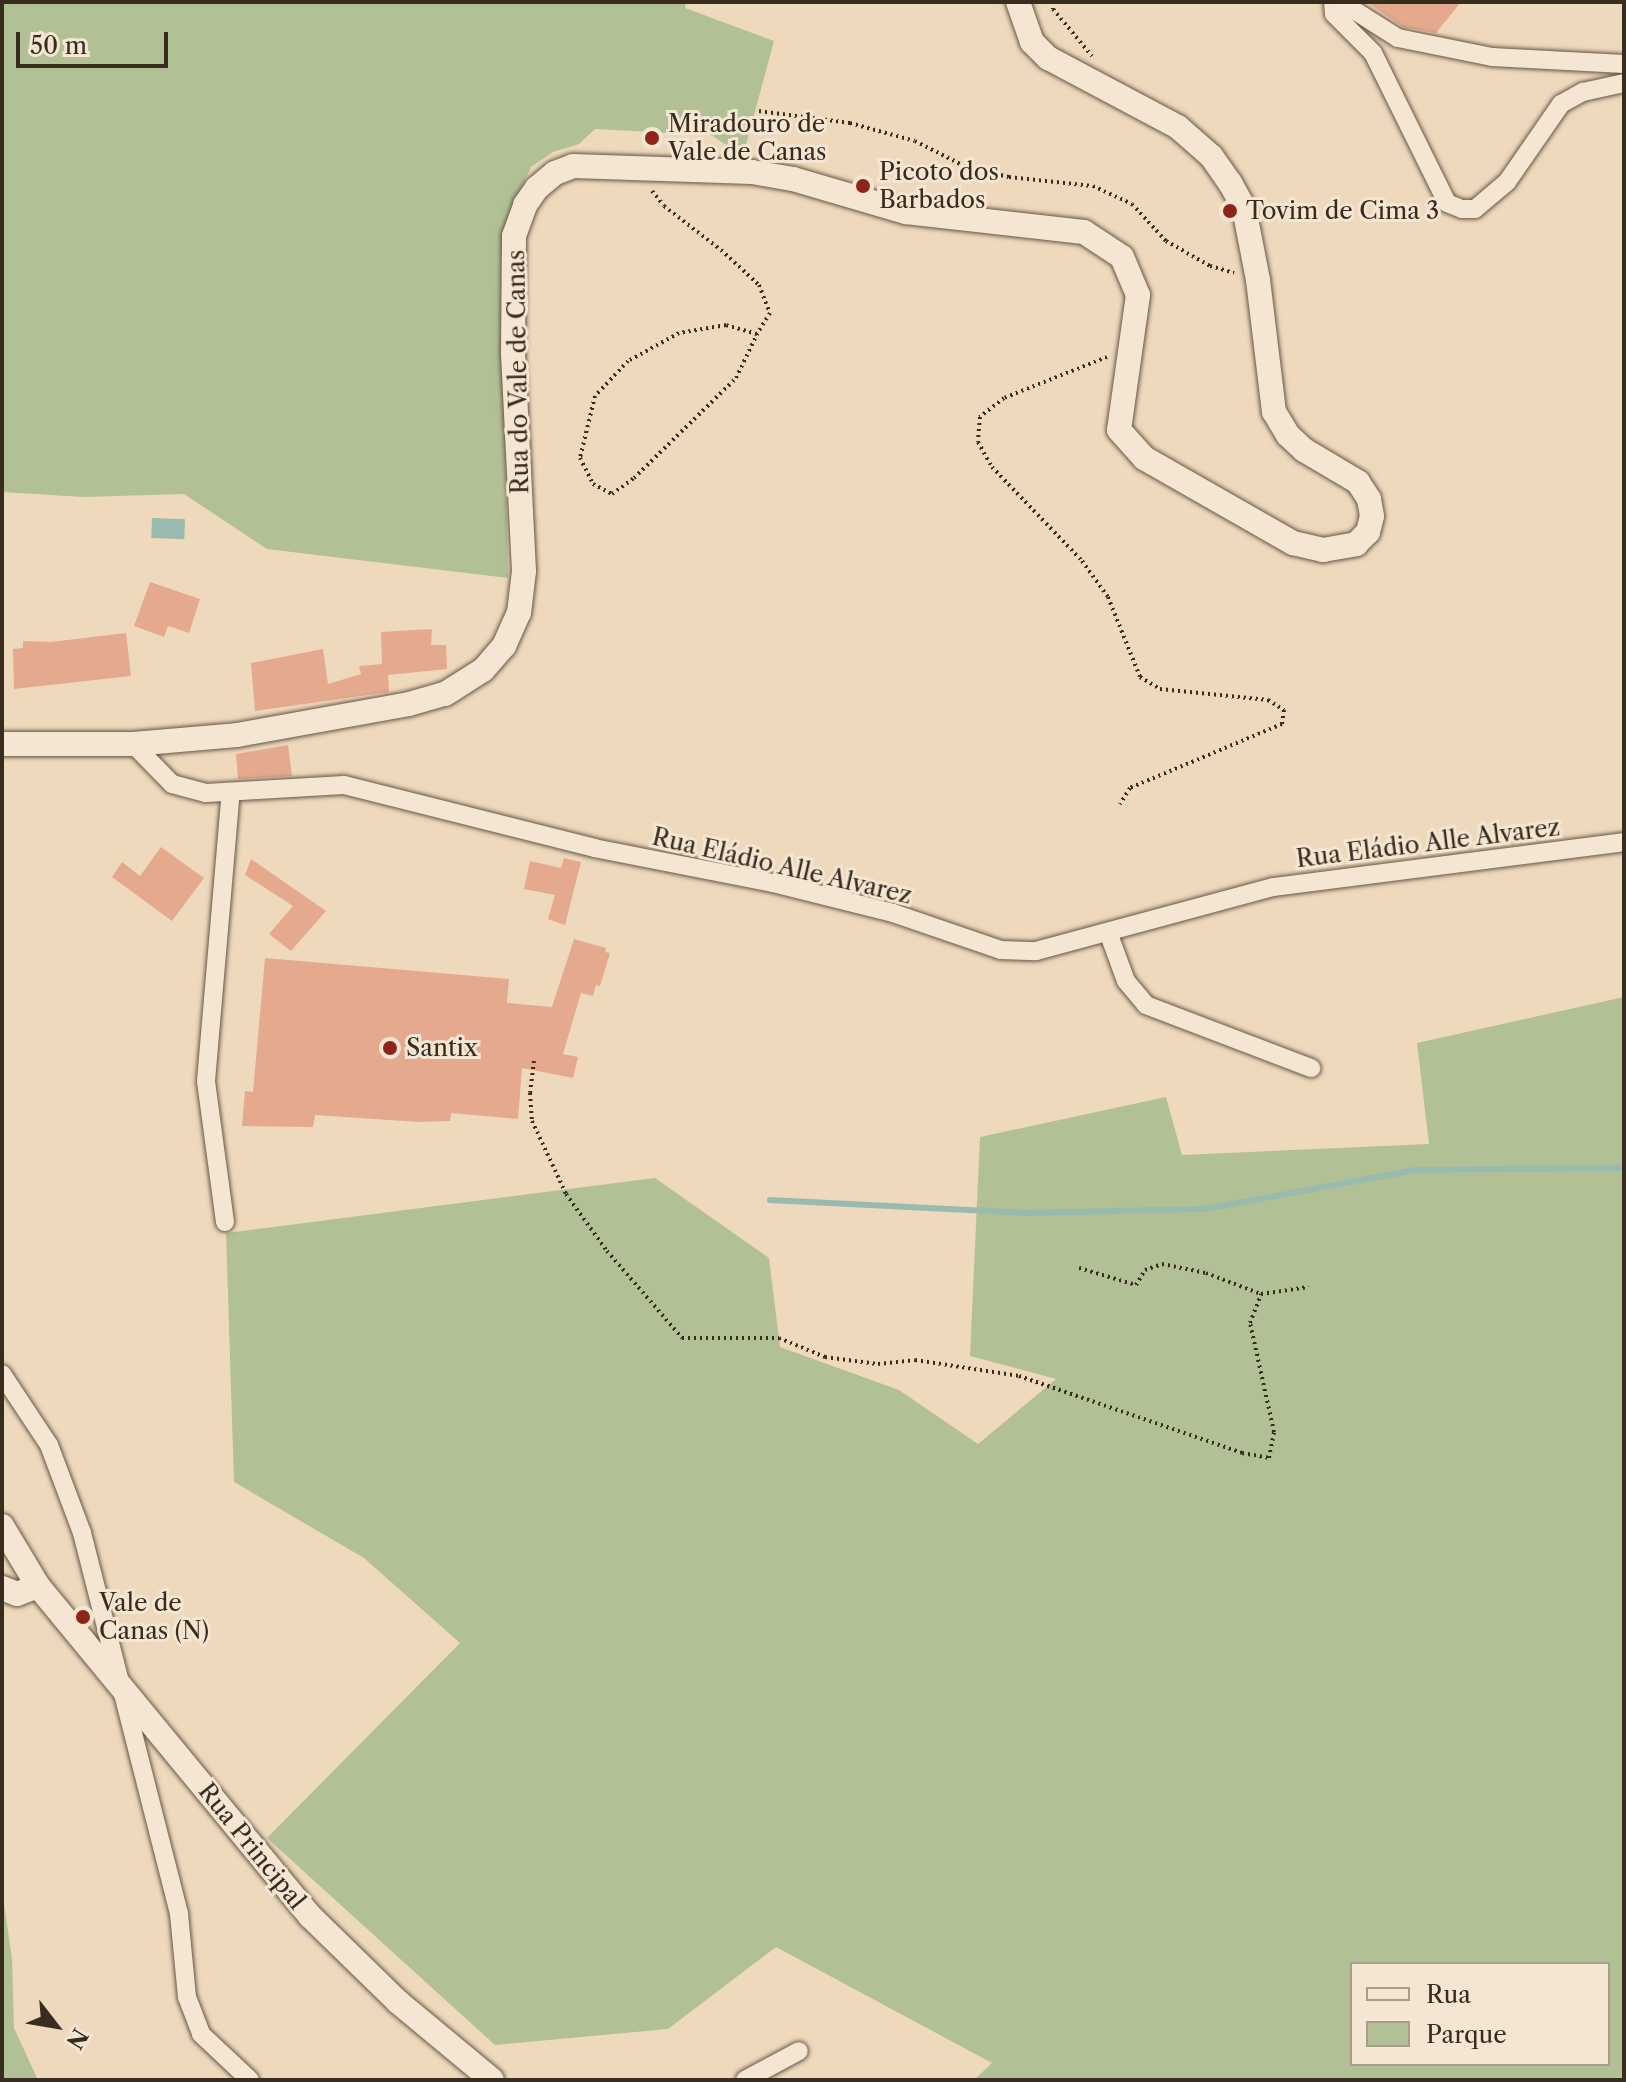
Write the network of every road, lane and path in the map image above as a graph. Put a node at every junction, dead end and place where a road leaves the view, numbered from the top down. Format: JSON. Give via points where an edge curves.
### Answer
{"nodes":[{"id":1,"x":1018,"y":2,"type":"edge"},
{"id":2,"x":1053,"y":2,"type":"edge"},
{"id":3,"x":1333,"y":2,"type":"edge"},
{"id":4,"x":1341,"y":2,"type":"edge"},
{"id":5,"x":1624,"y":64,"type":"edge"},
{"id":6,"x":1101,"y":67,"type":"dead end"},
{"id":7,"x":1624,"y":83,"type":"edge"},
{"id":8,"x":759,"y":111,"type":"dead end"},
{"id":9,"x":633,"y":168,"type":"junction"},
{"id":10,"x":1258,"y":280,"type":"junction"},
{"id":11,"x":757,"y":334,"type":"junction"},
{"id":12,"x":1128,"y":349,"type":"junction"},
{"id":13,"x":2,"y":744,"type":"edge"},
{"id":14,"x":133,"y":744,"type":"junction"},
{"id":15,"x":231,"y":792,"type":"junction"},
{"id":16,"x":1120,"y":804,"type":"dead end"},
{"id":17,"x":1624,"y":842,"type":"edge"},
{"id":18,"x":1108,"y":932,"type":"junction"},
{"id":19,"x":534,"y":1061,"type":"dead end"},
{"id":20,"x":1311,"y":1068,"type":"dead end"},
{"id":21,"x":225,"y":1222,"type":"dead end"},
{"id":22,"x":1079,"y":1268,"type":"dead end"},
{"id":23,"x":1308,"y":1287,"type":"dead end"},
{"id":24,"x":1261,"y":1294,"type":"junction"},
{"id":25,"x":2,"y":1374,"type":"edge"},
{"id":26,"x":2,"y":1526,"type":"edge"},
{"id":27,"x":38,"y":1586,"type":"junction"},
{"id":28,"x":2,"y":1588,"type":"edge"},
{"id":29,"x":117,"y":1682,"type":"junction"},
{"id":30,"x":799,"y":2051,"type":"dead end"},
{"id":31,"x":250,"y":2080,"type":"edge"},
{"id":32,"x":492,"y":2080,"type":"edge"},
{"id":33,"x":745,"y":2080,"type":"edge"}],
"edges":[{"from":1,"to":10,"type":"street","name":"Rua do Vale de Canas","via":[[1032,42],[1048,58],[1178,127],[1211,156],[1244,208]]},
{"from":2,"to":6,"type":"path","via":[[1053,9]]},
{"from":3,"to":7,"type":"street","via":[[1334,14],[1373,53],[1447,203],[1462,209],[1475,209],[1507,182],[1561,104],[1583,92]]},
{"from":4,"to":5,"type":"street","via":[[1398,38],[1492,57]]},
{"from":8,"to":10,"type":"path","via":[[850,123],[915,141],[980,171],[1093,186],[1132,204],[1166,241],[1210,266]]},
{"from":9,"to":11,"type":"path","via":[[664,206],[759,285],[770,313]]},
{"from":9,"to":12,"type":"street","name":"Rua do Vale de Canas","via":[[752,172],[906,212],[1084,232],[1122,257],[1138,295]]},
{"from":9,"to":14,"type":"street","name":"Rua do Vale de Canas","via":[[573,166],[555,173],[525,205],[514,236],[513,352],[524,571],[519,613],[504,646],[483,670],[445,694],[409,704],[237,735]]},
{"from":10,"to":12,"type":"street","name":"Rua do Vale de Canas","via":[[1274,412],[1304,450],[1358,482],[1369,499],[1368,532],[1356,544],[1323,550],[1293,543],[1144,458],[1119,430]]},
{"from":11,"to":11,"type":"path","via":[[736,378],[634,478],[612,494],[593,484],[580,458],[595,396],[628,361],[679,333],[726,325]]},
{"from":12,"to":16,"type":"path","via":[[1004,398],[980,417],[978,442],[992,467],[1082,561],[1108,597],[1140,677],[1160,689],[1268,700],[1284,710],[1282,724],[1130,788]]},
{"from":13,"to":14,"type":"street","name":"Rua do Vale de Canas"},
{"from":14,"to":15,"type":"street","name":"Rua Eládio Alle Alvarez","via":[[172,784],[206,793]]},
{"from":15,"to":18,"type":"street","name":"Rua Eládio Alle Alvarez","via":[[344,785],[594,848],[878,909],[1001,950],[1036,951]]},
{"from":15,"to":21,"type":"street","via":[[206,1081]]},
{"from":17,"to":18,"type":"street","name":"Rua Eládio Alle Alvarez","via":[[1274,887]]},
{"from":18,"to":20,"type":"street","via":[[1126,981],[1146,1005]]},
{"from":19,"to":24,"type":"path","via":[[532,1121],[566,1194],[682,1338],[779,1338],[825,1357],[878,1364],[915,1360],[1019,1376],[1269,1458],[1274,1432],[1250,1323]]},
{"from":22,"to":24,"type":"path","via":[[1136,1285],[1145,1270],[1162,1264],[1206,1273]]},
{"from":23,"to":24,"type":"path"},
{"from":25,"to":29,"type":"street","via":[[49,1445],[71,1503]]},
{"from":26,"to":27,"type":"street"},
{"from":27,"to":28,"type":"street","via":[[17,1594]]},
{"from":27,"to":29,"type":"street","name":"Rua Principal"},
{"from":29,"to":31,"type":"street","via":[[179,1914],[187,1997],[201,2034]]},
{"from":29,"to":32,"type":"street","name":"Rua Principal","via":[[310,1916],[398,2002]]},
{"from":30,"to":33,"type":"street"}]}
